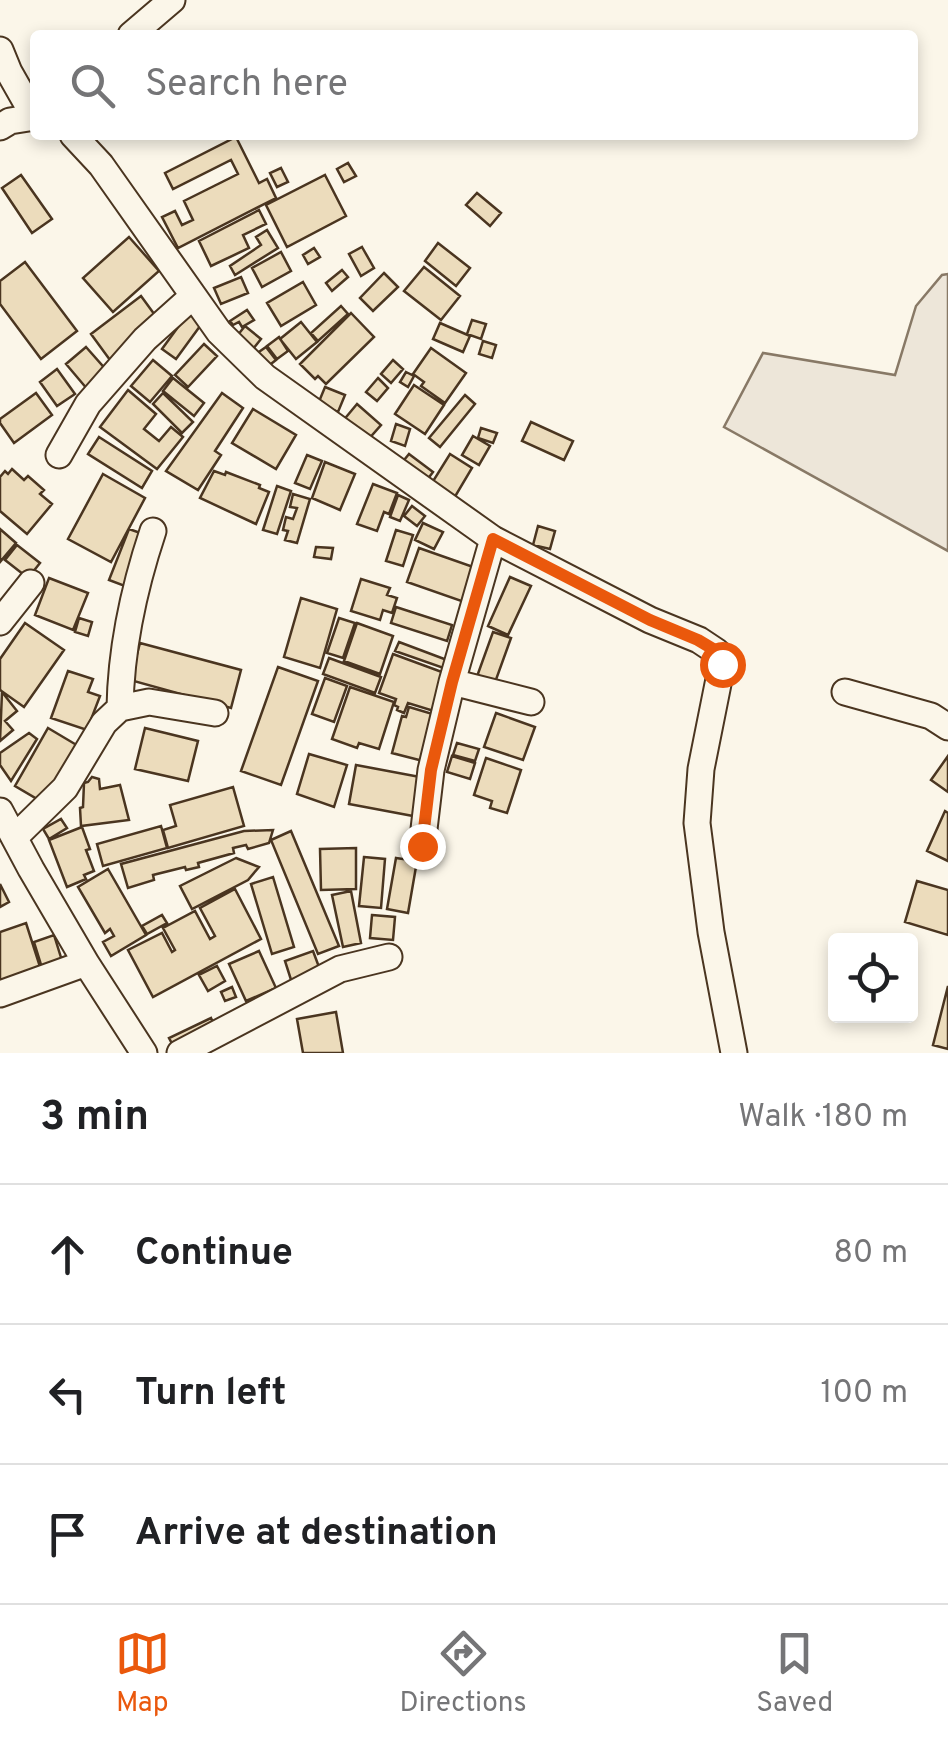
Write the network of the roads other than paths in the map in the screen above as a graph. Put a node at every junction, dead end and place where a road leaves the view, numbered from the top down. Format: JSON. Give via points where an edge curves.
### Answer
{"nodes":[{"id":1,"x":172,"y":0,"type":"edge"},
{"id":2,"x":137,"y":30,"type":"edge"},
{"id":3,"x":0,"y":50,"type":"edge"},
{"id":4,"x":30,"y":108,"type":"edge"},
{"id":5,"x":30,"y":117,"type":"edge"},
{"id":6,"x":0,"y":127,"type":"edge"},
{"id":7,"x":78,"y":140,"type":"edge"},
{"id":8,"x":194,"y":296,"type":"junction"},
{"id":9,"x":59,"y":455,"type":"dead end"},
{"id":10,"x":153,"y":531,"type":"dead end"},
{"id":11,"x":493,"y":539,"type":"junction"},
{"id":12,"x":31,"y":583,"type":"dead end"},
{"id":13,"x":0,"y":622,"type":"edge"},
{"id":14,"x":452,"y":682,"type":"junction"},
{"id":15,"x":846,"y":692,"type":"dead end"},
{"id":16,"x":531,"y":702,"type":"dead end"},
{"id":17,"x":120,"y":708,"type":"junction"},
{"id":18,"x":215,"y":713,"type":"dead end"},
{"id":19,"x":948,"y":727,"type":"edge"},
{"id":20,"x":0,"y":811,"type":"edge"},
{"id":21,"x":15,"y":837,"type":"junction"},
{"id":22,"x":422,"y":846,"type":"dead end"},
{"id":23,"x":389,"y":957,"type":"dead end"},
{"id":24,"x":86,"y":963,"type":"junction"},
{"id":25,"x":0,"y":994,"type":"edge"},
{"id":26,"x":144,"y":1053,"type":"edge"},
{"id":27,"x":180,"y":1053,"type":"edge"},
{"id":28,"x":734,"y":1053,"type":"edge"}],
"edges":[{"from":1,"to":2,"type":"street"},
{"from":3,"to":4,"type":"street"},
{"from":5,"to":6,"type":"street"},
{"from":7,"to":8,"type":"street"},
{"from":8,"to":9,"type":"street","via":[[88,404]]},
{"from":8,"to":11,"type":"street","via":[[218,332],[266,377]]},
{"from":10,"to":17,"type":"street","via":[[125,643]]},
{"from":11,"to":14,"type":"street"},
{"from":11,"to":28,"type":"street","via":[[718,652],[722,664],[696,823]]},
{"from":12,"to":13,"type":"street"},
{"from":14,"to":16,"type":"street"},
{"from":14,"to":22,"type":"street"},
{"from":15,"to":19,"type":"street"},
{"from":17,"to":18,"type":"street","via":[[149,702]]},
{"from":17,"to":21,"type":"street","via":[[65,788]]},
{"from":20,"to":21,"type":"street"},
{"from":21,"to":24,"type":"street"},
{"from":23,"to":27,"type":"street","via":[[340,968]]},
{"from":24,"to":25,"type":"street"},
{"from":24,"to":26,"type":"street"}]}
